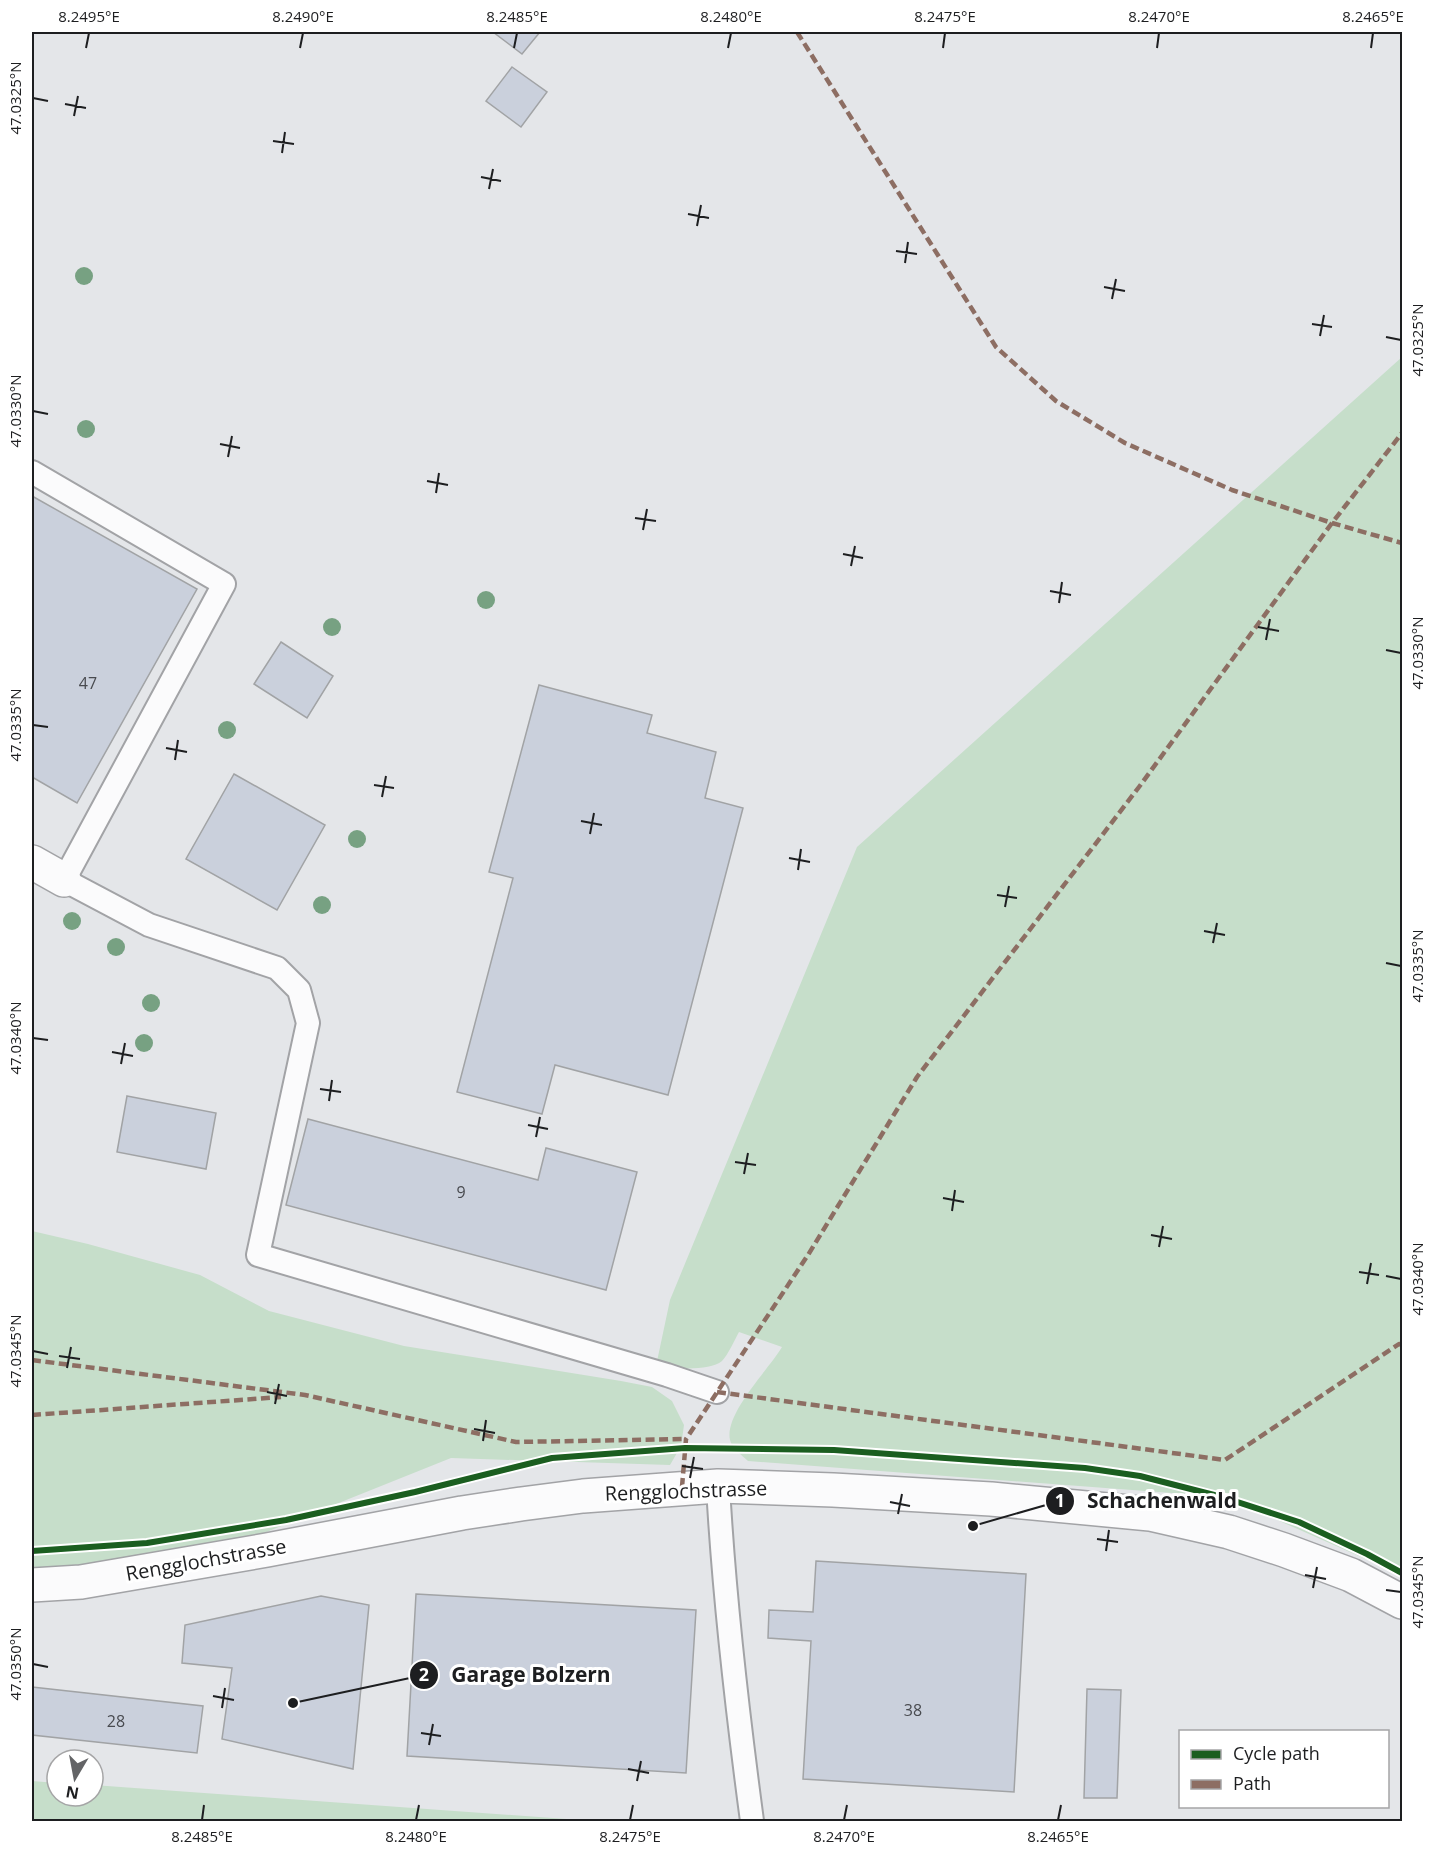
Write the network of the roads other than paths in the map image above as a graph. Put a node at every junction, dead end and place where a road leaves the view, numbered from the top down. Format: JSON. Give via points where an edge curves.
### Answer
{"nodes":[{"id":1,"x":32,"y":472,"type":"edge"},
{"id":2,"x":32,"y":862,"type":"edge"},
{"id":3,"x":64,"y":880,"type":"junction"},
{"id":4,"x":717,"y":1392,"type":"dead end"},
{"id":5,"x":718,"y":1486,"type":"junction"},
{"id":6,"x":32,"y":1586,"type":"edge"},
{"id":7,"x":1402,"y":1602,"type":"edge"},
{"id":8,"x":752,"y":1821,"type":"edge"}],
"edges":[{"from":1,"to":3,"type":"lane","via":[[224,584]]},
{"from":2,"to":3,"type":"main road"},
{"from":3,"to":4,"type":"lane","via":[[148,925],[277,968],[299,990],[309,1023],[258,1255]]},
{"from":5,"to":6,"type":"main road","name":"Rengglochstrasse","via":[[521,1504],[81,1582]]},
{"from":5,"to":7,"type":"main road","name":"Rengglochstrasse","via":[[991,1499],[1150,1514],[1229,1532],[1284,1550],[1351,1575]]},
{"from":5,"to":8,"type":"lane","via":[[722,1564]]}]}
